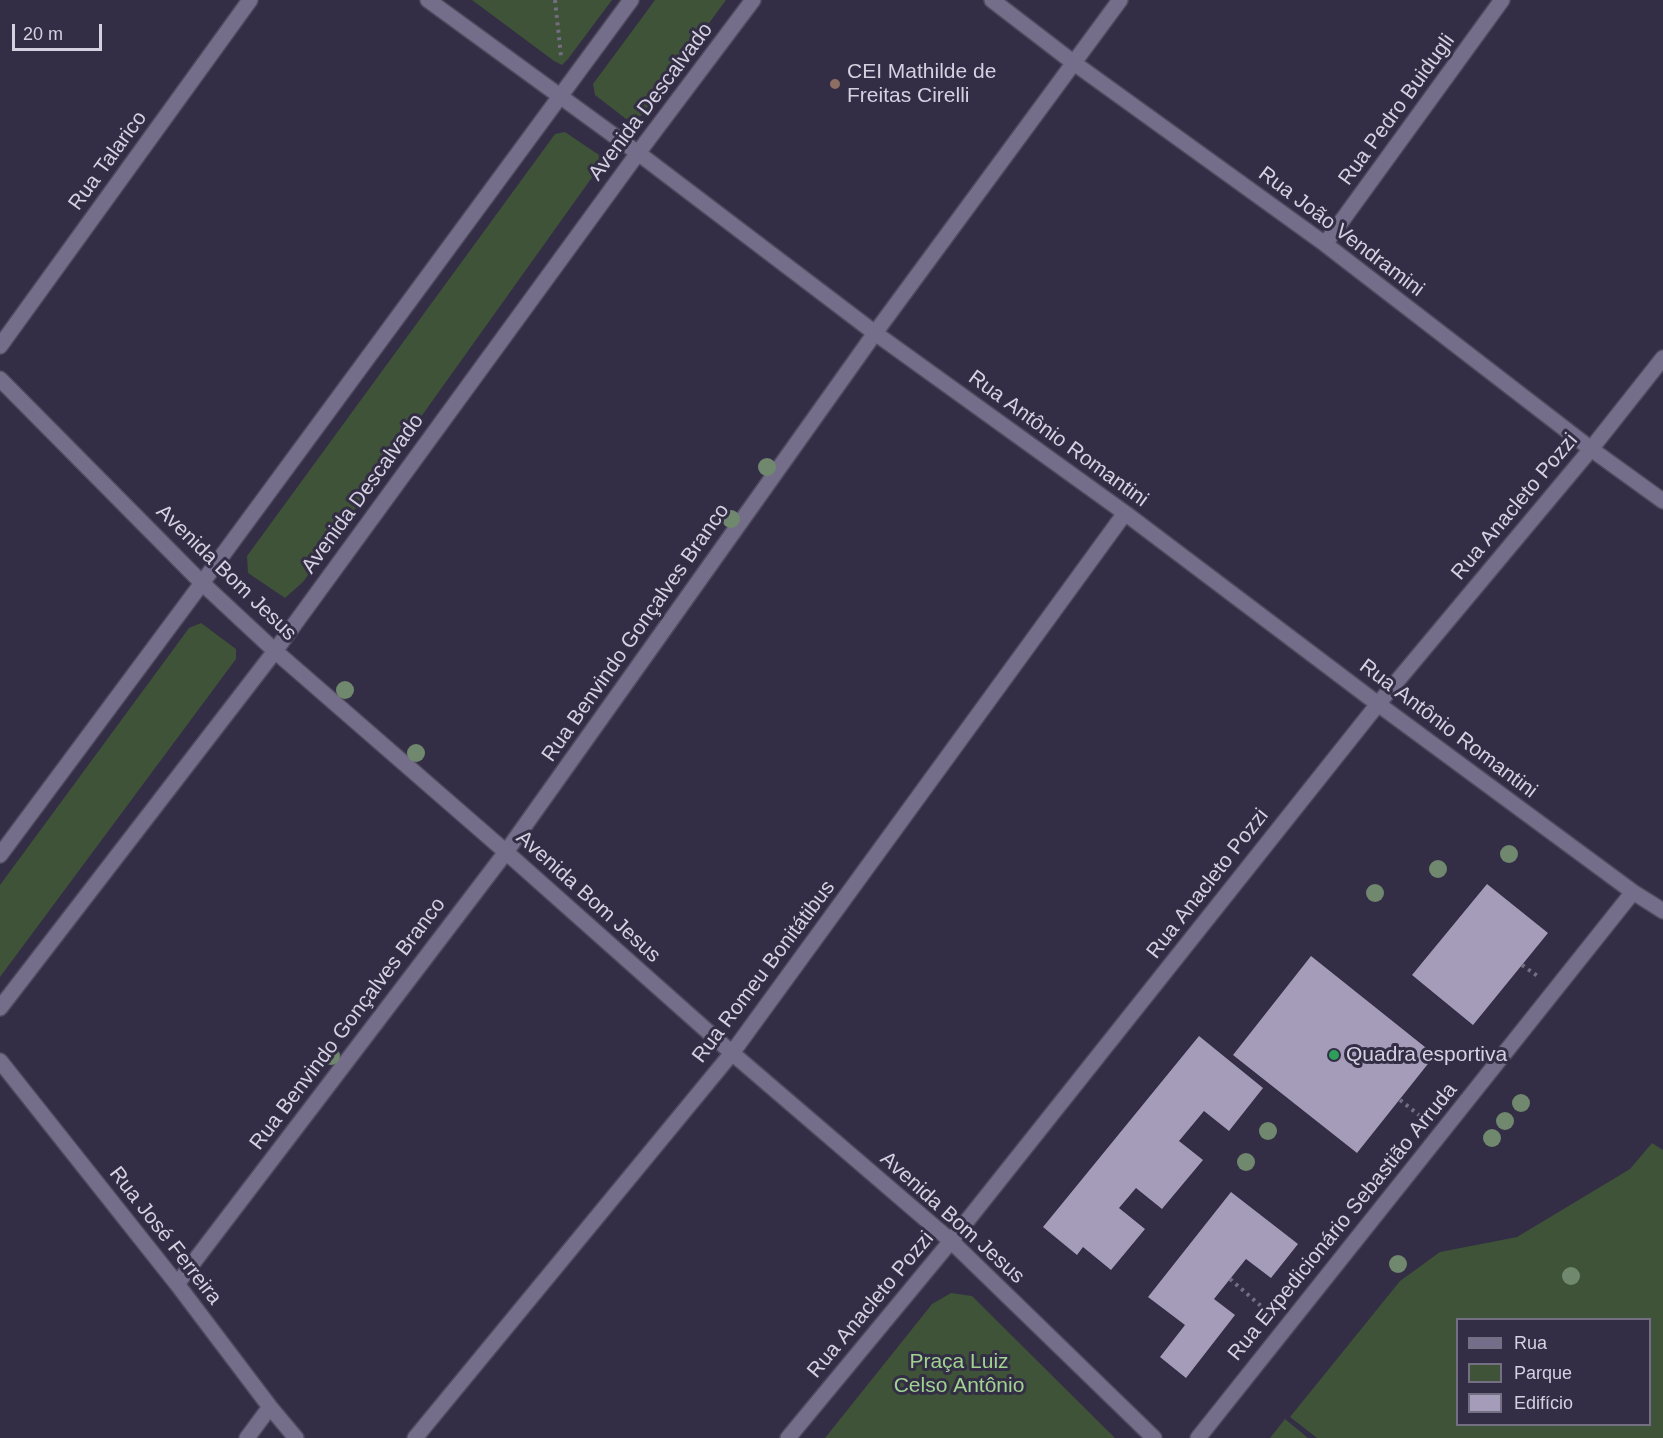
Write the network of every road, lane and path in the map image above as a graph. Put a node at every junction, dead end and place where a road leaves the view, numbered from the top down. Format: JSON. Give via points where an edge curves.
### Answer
{"nodes":[{"id":1,"x":250,"y":0,"type":"edge"},
{"id":2,"x":428,"y":0,"type":"edge"},
{"id":3,"x":555,"y":0,"type":"edge"},
{"id":4,"x":630,"y":0,"type":"edge"},
{"id":5,"x":753,"y":0,"type":"edge"},
{"id":6,"x":992,"y":0,"type":"edge"},
{"id":7,"x":1120,"y":0,"type":"edge"},
{"id":8,"x":1502,"y":0,"type":"edge"},
{"id":9,"x":1074,"y":63,"type":"junction"},
{"id":10,"x":562,"y":65,"type":"dead end"},
{"id":11,"x":560,"y":95,"type":"junction"},
{"id":12,"x":638,"y":153,"type":"junction"},
{"id":13,"x":1325,"y":244,"type":"junction"},
{"id":14,"x":875,"y":333,"type":"junction"},
{"id":15,"x":0,"y":346,"type":"edge"},
{"id":16,"x":1663,"y":358,"type":"edge"},
{"id":17,"x":0,"y":379,"type":"edge"},
{"id":18,"x":1591,"y":449,"type":"junction"},
{"id":19,"x":1663,"y":501,"type":"edge"},
{"id":20,"x":1125,"y":513,"type":"junction"},
{"id":21,"x":202,"y":583,"type":"junction"},
{"id":22,"x":275,"y":651,"type":"junction"},
{"id":23,"x":1378,"y":704,"type":"junction"},
{"id":24,"x":506,"y":852,"type":"junction"},
{"id":25,"x":0,"y":855,"type":"edge"},
{"id":26,"x":1634,"y":892,"type":"junction"},
{"id":27,"x":1663,"y":911,"type":"edge"},
{"id":28,"x":1522,"y":965,"type":"dead end"},
{"id":29,"x":1542,"y":979,"type":"dead end"},
{"id":30,"x":0,"y":1008,"type":"edge"},
{"id":31,"x":732,"y":1053,"type":"junction"},
{"id":32,"x":0,"y":1062,"type":"edge"},
{"id":33,"x":1400,"y":1100,"type":"dead end"},
{"id":34,"x":1427,"y":1121,"type":"dead end"},
{"id":35,"x":951,"y":1241,"type":"junction"},
{"id":36,"x":1230,"y":1279,"type":"dead end"},
{"id":37,"x":177,"y":1284,"type":"junction"},
{"id":38,"x":1270,"y":1314,"type":"dead end"},
{"id":39,"x":270,"y":1407,"type":"junction"},
{"id":40,"x":247,"y":1438,"type":"edge"},
{"id":41,"x":296,"y":1438,"type":"edge"},
{"id":42,"x":414,"y":1438,"type":"edge"},
{"id":43,"x":788,"y":1438,"type":"edge"},
{"id":44,"x":1154,"y":1438,"type":"edge"},
{"id":45,"x":1198,"y":1438,"type":"edge"}],
"edges":[{"from":1,"to":15,"type":"street","name":"Rua Talarico"},
{"from":2,"to":11,"type":"street","name":"Rua Antônio Romantini"},
{"from":3,"to":10,"type":"path"},
{"from":4,"to":11,"type":"street"},
{"from":5,"to":12,"type":"street","name":"Avenida Descalvado"},
{"from":6,"to":9,"type":"street","name":"Rua João Vendramini"},
{"from":7,"to":9,"type":"street","name":"Rua Benvindo Gonçalves Branco"},
{"from":8,"to":13,"type":"street","name":"Rua Pedro Buidugli"},
{"from":9,"to":13,"type":"street","name":"Rua João Vendramini"},
{"from":9,"to":14,"type":"street","name":"Rua Benvindo Gonçalves Branco"},
{"from":11,"to":12,"type":"street","name":"Rua Antônio Romantini"},
{"from":11,"to":21,"type":"street"},
{"from":12,"to":14,"type":"street","name":"Rua Antônio Romantini"},
{"from":12,"to":22,"type":"street","name":"Avenida Descalvado"},
{"from":13,"to":18,"type":"street","name":"Rua João Vendramini"},
{"from":14,"to":20,"type":"street","name":"Rua Antônio Romantini"},
{"from":14,"to":24,"type":"street","name":"Rua Benvindo Gonçalves Branco"},
{"from":16,"to":18,"type":"street","name":"Rua Anacleto Pozzi"},
{"from":17,"to":21,"type":"street","name":"Avenida Bom Jesus"},
{"from":18,"to":19,"type":"street","name":"Rua João Vendramini"},
{"from":18,"to":23,"type":"street","name":"Rua Anacleto Pozzi"},
{"from":20,"to":23,"type":"street","name":"Rua Antônio Romantini"},
{"from":20,"to":31,"type":"street","name":"Rua Romeu Bonitátibus"},
{"from":21,"to":22,"type":"street","name":"Avenida Bom Jesus"},
{"from":21,"to":25,"type":"street"},
{"from":22,"to":24,"type":"street","name":"Avenida Bom Jesus"},
{"from":22,"to":30,"type":"street","name":"Avenida Descalvado"},
{"from":23,"to":26,"type":"street","name":"Rua Antônio Romantini"},
{"from":23,"to":35,"type":"street","name":"Rua Anacleto Pozzi"},
{"from":24,"to":31,"type":"street","name":"Avenida Bom Jesus"},
{"from":24,"to":37,"type":"street","name":"Rua Benvindo Gonçalves Branco"},
{"from":26,"to":27,"type":"street","name":"Rua Antônio Romantini"},
{"from":26,"to":45,"type":"street","name":"Rua Expedicionário Sebastião Arruda"},
{"from":28,"to":29,"type":"path"},
{"from":31,"to":35,"type":"street","name":"Avenida Bom Jesus"},
{"from":31,"to":42,"type":"street","name":"Rua Romeu Bonitátibus"},
{"from":32,"to":37,"type":"street","name":"Rua José Ferreira"},
{"from":33,"to":34,"type":"path"},
{"from":35,"to":43,"type":"street","name":"Rua Anacleto Pozzi"},
{"from":35,"to":44,"type":"street","name":"Avenida Bom Jesus"},
{"from":36,"to":38,"type":"path"},
{"from":37,"to":39,"type":"street","name":"Rua José Ferreira"},
{"from":39,"to":40,"type":"street"},
{"from":39,"to":41,"type":"street","name":"Rua José Ferreira"}]}
